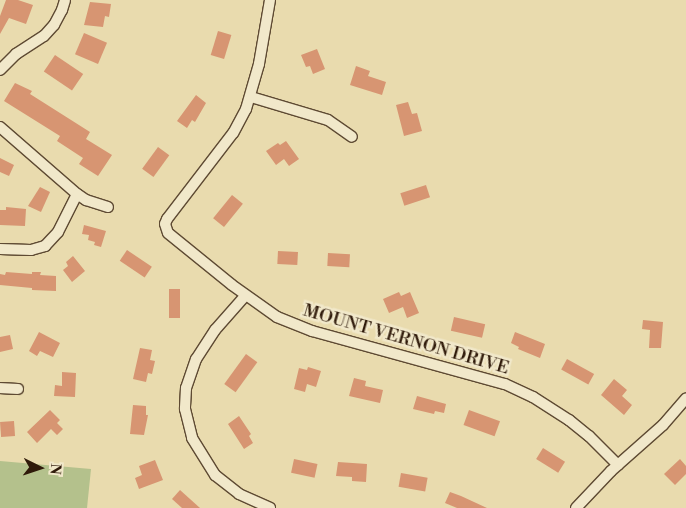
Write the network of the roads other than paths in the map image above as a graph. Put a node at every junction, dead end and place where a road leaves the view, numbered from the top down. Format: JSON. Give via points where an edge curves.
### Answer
{"nodes":[{"id":1,"x":65,"y":0,"type":"edge"},
{"id":2,"x":270,"y":0,"type":"edge"},
{"id":3,"x":0,"y":70,"type":"edge"},
{"id":4,"x":250,"y":97,"type":"junction"},
{"id":5,"x":0,"y":127,"type":"edge"},
{"id":6,"x":352,"y":137,"type":"dead end"},
{"id":7,"x":77,"y":194,"type":"junction"},
{"id":8,"x":108,"y":207,"type":"dead end"},
{"id":9,"x":0,"y":249,"type":"edge"},
{"id":10,"x":245,"y":296,"type":"junction"},
{"id":11,"x":0,"y":388,"type":"edge"},
{"id":12,"x":18,"y":389,"type":"dead end"},
{"id":13,"x":686,"y":399,"type":"edge"},
{"id":14,"x":618,"y":465,"type":"junction"},
{"id":15,"x":270,"y":508,"type":"edge"},
{"id":16,"x":576,"y":508,"type":"edge"}],
"edges":[{"from":1,"to":3,"type":"street","via":[[54,25],[44,36],[16,54]]},
{"from":2,"to":4,"type":"street"},
{"from":4,"to":6,"type":"street","via":[[328,120]]},
{"from":4,"to":10,"type":"street","name":"MOUNT VERNON DRIVE","via":[[233,133],[166,224],[168,233]]},
{"from":5,"to":7,"type":"street"},
{"from":7,"to":8,"type":"street"},
{"from":7,"to":9,"type":"street","via":[[58,232],[45,246],[32,250]]},
{"from":10,"to":14,"type":"street","name":"MOUNT VERNON DRIVE","via":[[277,317],[312,331],[505,384],[539,400],[569,420]]},
{"from":10,"to":15,"type":"street","via":[[215,330],[196,359],[186,388],[185,409],[192,438],[215,475],[239,494]]},
{"from":11,"to":12,"type":"street"},
{"from":13,"to":14,"type":"street","via":[[663,425]]},
{"from":14,"to":16,"type":"street"}]}
